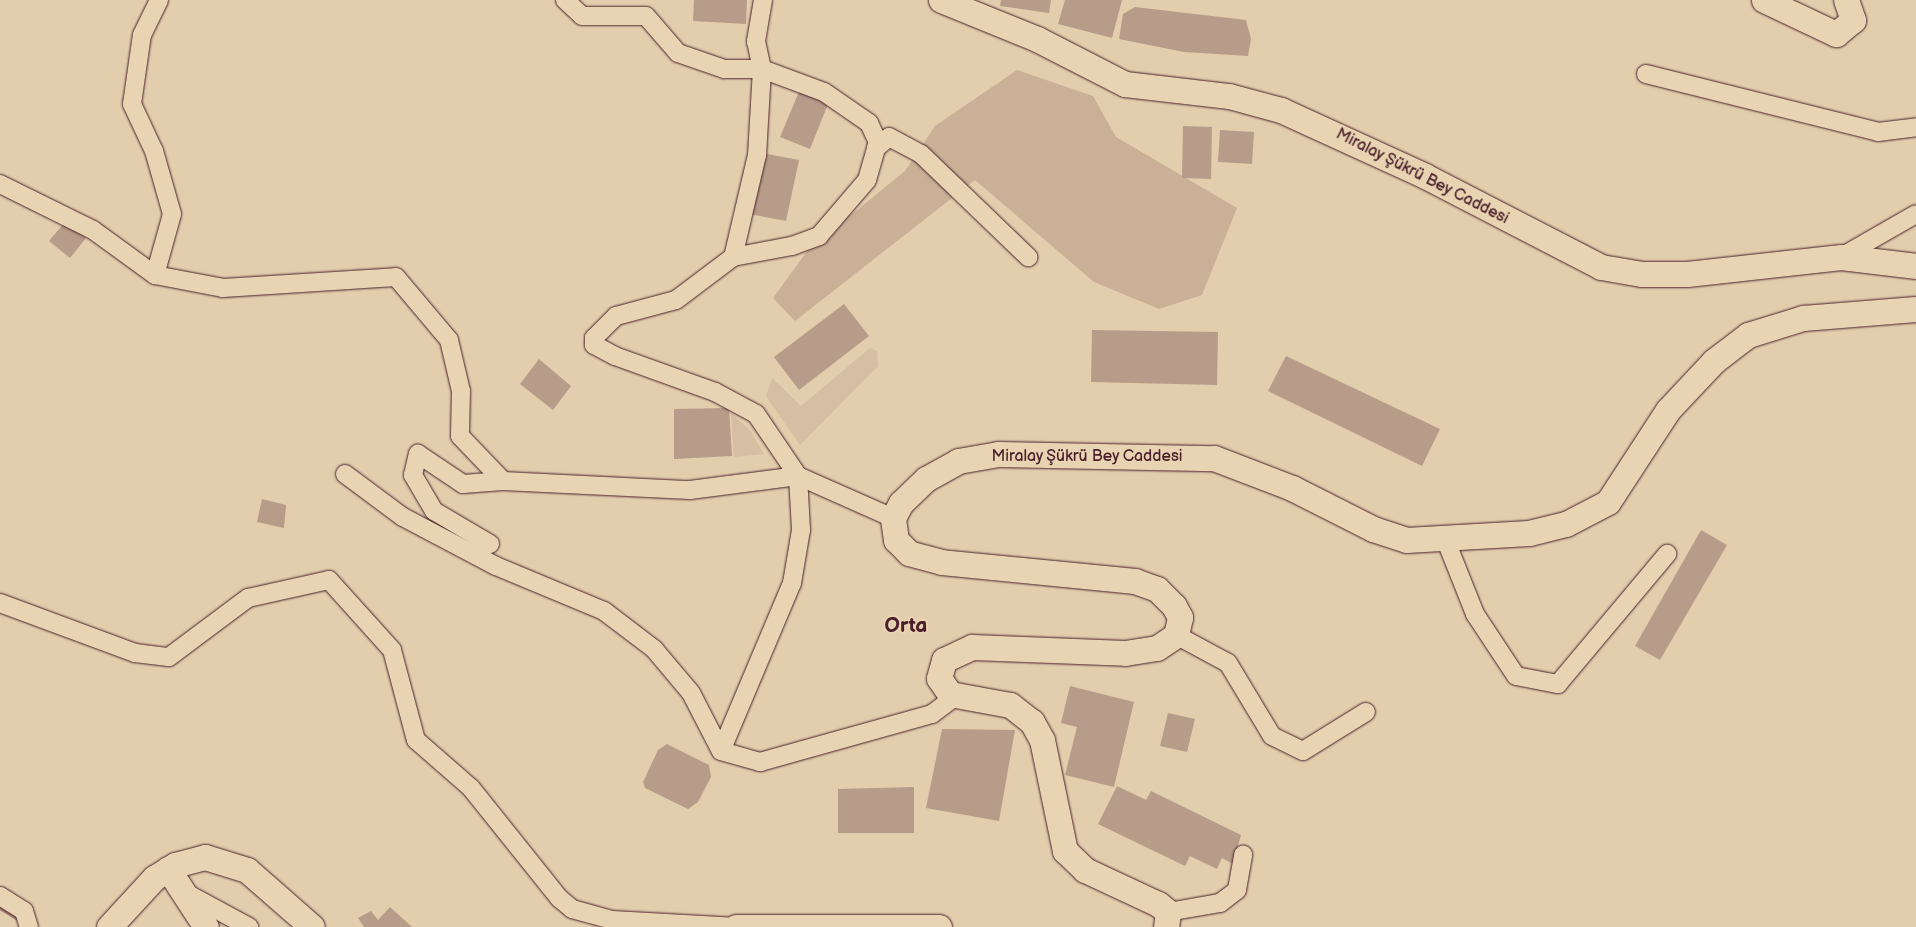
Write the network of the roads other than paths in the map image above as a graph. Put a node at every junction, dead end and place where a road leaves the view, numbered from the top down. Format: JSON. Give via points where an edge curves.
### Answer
{"nodes":[{"id":1,"x":159,"y":0,"type":"edge"},
{"id":2,"x":565,"y":0,"type":"edge"},
{"id":3,"x":763,"y":0,"type":"edge"},
{"id":4,"x":941,"y":0,"type":"edge"},
{"id":5,"x":1764,"y":0,"type":"edge"},
{"id":6,"x":1846,"y":0,"type":"edge"},
{"id":7,"x":762,"y":68,"type":"junction"},
{"id":8,"x":1646,"y":74,"type":"dead end"},
{"id":9,"x":1916,"y":127,"type":"edge"},
{"id":10,"x":879,"y":144,"type":"junction"},
{"id":11,"x":0,"y":184,"type":"edge"},
{"id":12,"x":1916,"y":214,"type":"edge"},
{"id":13,"x":733,"y":257,"type":"junction"},
{"id":14,"x":1028,"y":257,"type":"dead end"},
{"id":15,"x":1841,"y":257,"type":"junction"},
{"id":16,"x":1916,"y":266,"type":"edge"},
{"id":17,"x":155,"y":275,"type":"junction"},
{"id":18,"x":1916,"y":309,"type":"edge"},
{"id":19,"x":345,"y":474,"type":"dead end"},
{"id":20,"x":798,"y":476,"type":"junction"},
{"id":21,"x":503,"y":481,"type":"junction"},
{"id":22,"x":893,"y":518,"type":"junction"},
{"id":23,"x":1446,"y":541,"type":"junction"},
{"id":24,"x":490,"y":544,"type":"dead end"},
{"id":25,"x":1667,"y":554,"type":"dead end"},
{"id":26,"x":0,"y":603,"type":"edge"},
{"id":27,"x":1176,"y":635,"type":"junction"},
{"id":28,"x":956,"y":696,"type":"junction"},
{"id":29,"x":1366,"y":712,"type":"dead end"},
{"id":30,"x":721,"y":750,"type":"junction"},
{"id":31,"x":1243,"y":855,"type":"dead end"},
{"id":32,"x":168,"y":869,"type":"junction"},
{"id":33,"x":181,"y":891,"type":"junction"},
{"id":34,"x":0,"y":896,"type":"edge"},
{"id":35,"x":1167,"y":920,"type":"edge"},
{"id":36,"x":29,"y":927,"type":"edge"},
{"id":37,"x":109,"y":927,"type":"edge"},
{"id":38,"x":206,"y":927,"type":"edge"},
{"id":39,"x":249,"y":927,"type":"edge"},
{"id":40,"x":312,"y":927,"type":"edge"},
{"id":41,"x":737,"y":927,"type":"edge"},
{"id":42,"x":939,"y":927,"type":"edge"}],
"edges":[{"from":1,"to":17,"type":"street","via":[[142,34],[132,104],[154,151],[172,214]]},
{"from":2,"to":7,"type":"street","via":[[582,16],[646,16],[678,53],[724,69]]},
{"from":3,"to":7,"type":"street","via":[[756,41]]},
{"from":4,"to":15,"type":"main road","name":"Miralay Şükrü Bey Caddesi","via":[[1037,39],[1125,84],[1229,96],[1281,110],[1425,176],[1601,267],[1669,274]]},
{"from":5,"to":6,"type":"main road","via":[[1836,34],[1853,20]]},
{"from":7,"to":10,"type":"street","via":[[824,92],[869,123]]},
{"from":7,"to":13,"type":"street","via":[[757,155]]},
{"from":8,"to":9,"type":"street","via":[[1878,132]]},
{"from":10,"to":13,"type":"street","via":[[867,180],[819,236],[792,246]]},
{"from":10,"to":14,"type":"street","via":[[889,137],[921,154]]},
{"from":11,"to":17,"type":"street","via":[[93,230]]},
{"from":12,"to":15,"type":"street"},
{"from":13,"to":20,"type":"street","via":[[676,300],[616,316],[602,326],[594,344],[715,392],[756,414]]},
{"from":15,"to":16,"type":"main road","name":"Miralay Şükrü Bey Caddesi"},
{"from":17,"to":21,"type":"street","via":[[223,288],[396,277],[449,340],[461,391],[460,436]]},
{"from":18,"to":23,"type":"main road","name":"Miralay Şükrü Bey Caddesi","via":[[1803,318],[1748,335],[1714,361],[1668,410],[1624,482],[1597,510],[1536,532]]},
{"from":19,"to":30,"type":"street","via":[[403,517],[496,566],[604,611],[654,649],[691,693]]},
{"from":20,"to":21,"type":"street","via":[[690,490]]},
{"from":20,"to":22,"type":"street"},
{"from":20,"to":30,"type":"street","via":[[801,530],[792,583]]},
{"from":21,"to":24,"type":"street","via":[[463,484],[418,454],[413,475],[434,511]]},
{"from":22,"to":23,"type":"main road","name":"Miralay Şükrü Bey Caddesi","via":[[914,490],[958,461],[1018,453],[1181,456],[1214,458],[1244,468],[1389,536]]},
{"from":22,"to":27,"type":"main road","via":[[901,547],[930,560],[1048,569],[1148,584],[1174,606],[1180,617]]},
{"from":23,"to":25,"type":"street","via":[[1475,614],[1516,676],[1558,684]]},
{"from":26,"to":41,"type":"street","via":[[135,654],[169,657],[248,598],[329,580],[392,650],[416,740],[471,788],[559,898],[572,909],[612,920]]},
{"from":27,"to":28,"type":"main road","via":[[1157,648],[1125,653],[1003,646],[961,649],[951,654],[940,668],[943,688]]},
{"from":27,"to":29,"type":"street","via":[[1228,663],[1272,736],[1303,752]]},
{"from":28,"to":30,"type":"street","via":[[932,714],[760,762]]},
{"from":28,"to":35,"type":"main road","via":[[1010,705],[1032,722],[1042,740],[1060,836],[1069,856],[1085,870]]},
{"from":31,"to":35,"type":"street","via":[[1237,890],[1220,903]]},
{"from":32,"to":33,"type":"main road"},
{"from":32,"to":37,"type":"main road","via":[[139,890]]},
{"from":32,"to":40,"type":"main road","via":[[205,857],[234,864],[256,876]]},
{"from":33,"to":38,"type":"main road"},
{"from":33,"to":39,"type":"street"},
{"from":34,"to":36,"type":"street","via":[[24,911]]},
{"from":41,"to":42,"type":"main road"}]}
